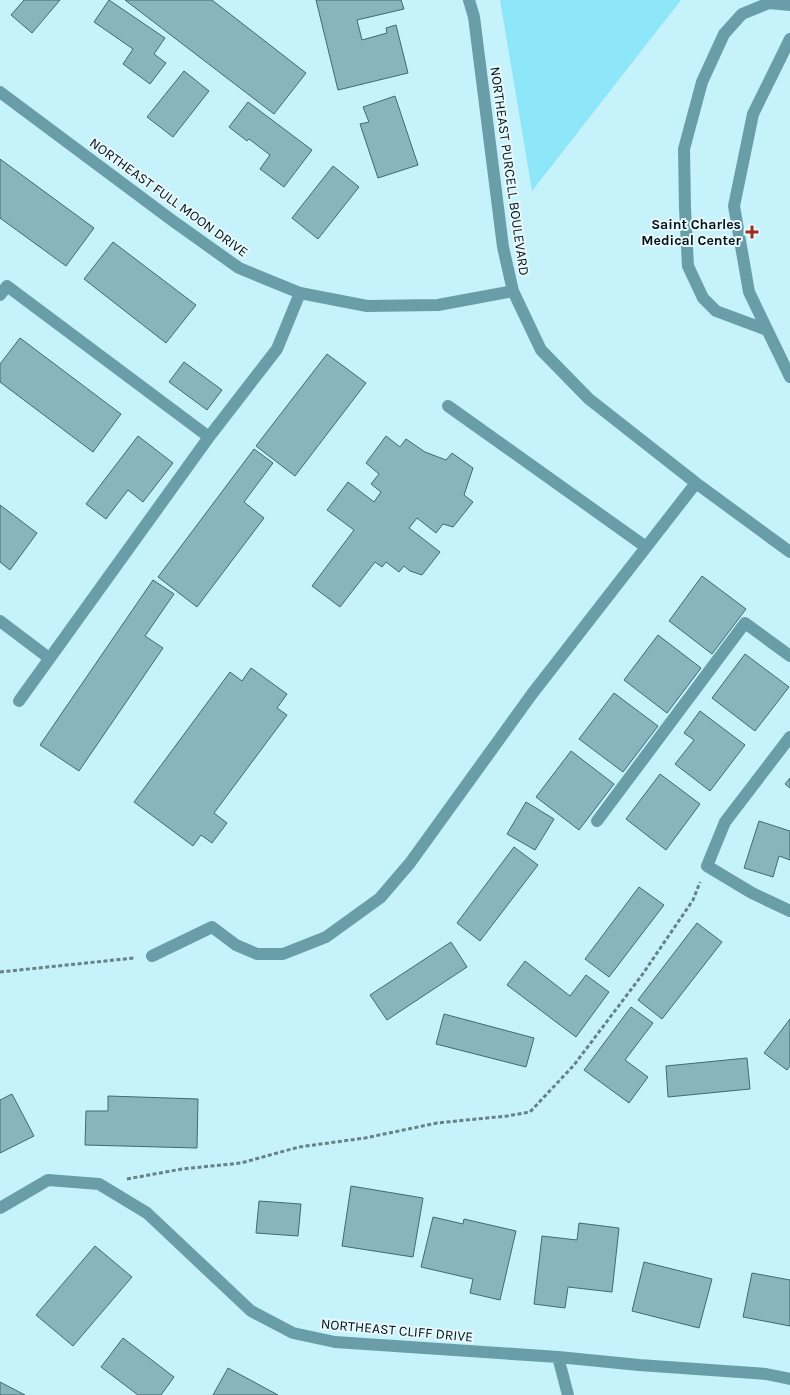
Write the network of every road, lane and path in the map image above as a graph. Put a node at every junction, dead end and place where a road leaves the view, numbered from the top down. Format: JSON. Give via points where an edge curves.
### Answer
{"nodes":[{"id":1,"x":469,"y":0,"type":"edge"},
{"id":2,"x":790,"y":5,"type":"edge"},
{"id":3,"x":790,"y":39,"type":"edge"},
{"id":4,"x":0,"y":92,"type":"edge"},
{"id":5,"x":513,"y":292,"type":"junction"},
{"id":6,"x":300,"y":293,"type":"junction"},
{"id":7,"x":0,"y":294,"type":"edge"},
{"id":8,"x":767,"y":330,"type":"junction"},
{"id":9,"x":790,"y":377,"type":"edge"},
{"id":10,"x":448,"y":406,"type":"dead end"},
{"id":11,"x":210,"y":437,"type":"junction"},
{"id":12,"x":696,"y":483,"type":"junction"},
{"id":13,"x":646,"y":547,"type":"junction"},
{"id":14,"x":788,"y":548,"type":"edge"},
{"id":15,"x":0,"y":621,"type":"edge"},
{"id":16,"x":790,"y":656,"type":"edge"},
{"id":17,"x":49,"y":658,"type":"junction"},
{"id":18,"x":19,"y":701,"type":"dead end"},
{"id":19,"x":790,"y":737,"type":"edge"},
{"id":20,"x":597,"y":821,"type":"dead end"},
{"id":21,"x":707,"y":866,"type":"junction"},
{"id":22,"x":790,"y":910,"type":"edge"},
{"id":23,"x":152,"y":956,"type":"joint"},
{"id":24,"x":0,"y":972,"type":"edge"},
{"id":25,"x":99,"y":1184,"type":"junction"},
{"id":26,"x":0,"y":1208,"type":"edge"},
{"id":27,"x":558,"y":1357,"type":"junction"},
{"id":28,"x":790,"y":1379,"type":"edge"},
{"id":29,"x":568,"y":1395,"type":"edge"}],
"edges":[{"from":1,"to":5,"type":"street","name":"NORTHEAST PURCELL BOULEVARD","via":[[474,17],[503,247]]},
{"from":2,"to":8,"type":"street","via":[[769,3],[742,14],[724,34],[702,82],[684,149],[688,266],[703,298],[716,310]]},
{"from":3,"to":8,"type":"street","via":[[753,114],[734,206],[749,292]]},
{"from":4,"to":6,"type":"street","name":"NORTHEAST FULL MOON DRIVE","via":[[238,268]]},
{"from":5,"to":6,"type":"street","name":"NORTHEAST FULL MOON DRIVE","via":[[438,305],[367,306]]},
{"from":5,"to":12,"type":"street","name":"NORTHEAST PURCELL BOULEVARD","via":[[541,350],[589,399]]},
{"from":6,"to":11,"type":"street","via":[[277,349]]},
{"from":7,"to":11,"type":"street","via":[[6,286]]},
{"from":8,"to":9,"type":"street"},
{"from":10,"to":13,"type":"street"},
{"from":11,"to":17,"type":"street"},
{"from":12,"to":13,"type":"street"},
{"from":12,"to":14,"type":"street","name":"NORTHEAST PURCELL BOULEVARD"},
{"from":13,"to":23,"type":"street","via":[[532,694],[410,863],[380,898],[326,937],[283,954],[257,954],[236,945],[212,927]]},
{"from":15,"to":17,"type":"street"},
{"from":16,"to":20,"type":"street","via":[[745,623]]},
{"from":17,"to":18,"type":"street"},
{"from":19,"to":21,"type":"street","via":[[724,822]]},
{"from":21,"to":22,"type":"street","via":[[752,893]]},
{"from":21,"to":25,"type":"path","via":[[693,900],[642,975],[574,1065],[530,1112],[437,1123],[299,1147],[241,1163],[182,1169]]},
{"from":23,"to":24,"type":"path"},
{"from":25,"to":26,"type":"street","name":"NORTHEAST CLIFF DRIVE","via":[[48,1180]]},
{"from":25,"to":27,"type":"street","name":"NORTHEAST CLIFF DRIVE","via":[[147,1213],[251,1311],[293,1333],[335,1342]]},
{"from":27,"to":28,"type":"street","name":"NORTHEAST CLIFF DRIVE","via":[[766,1374]]},
{"from":27,"to":29,"type":"street"}]}
